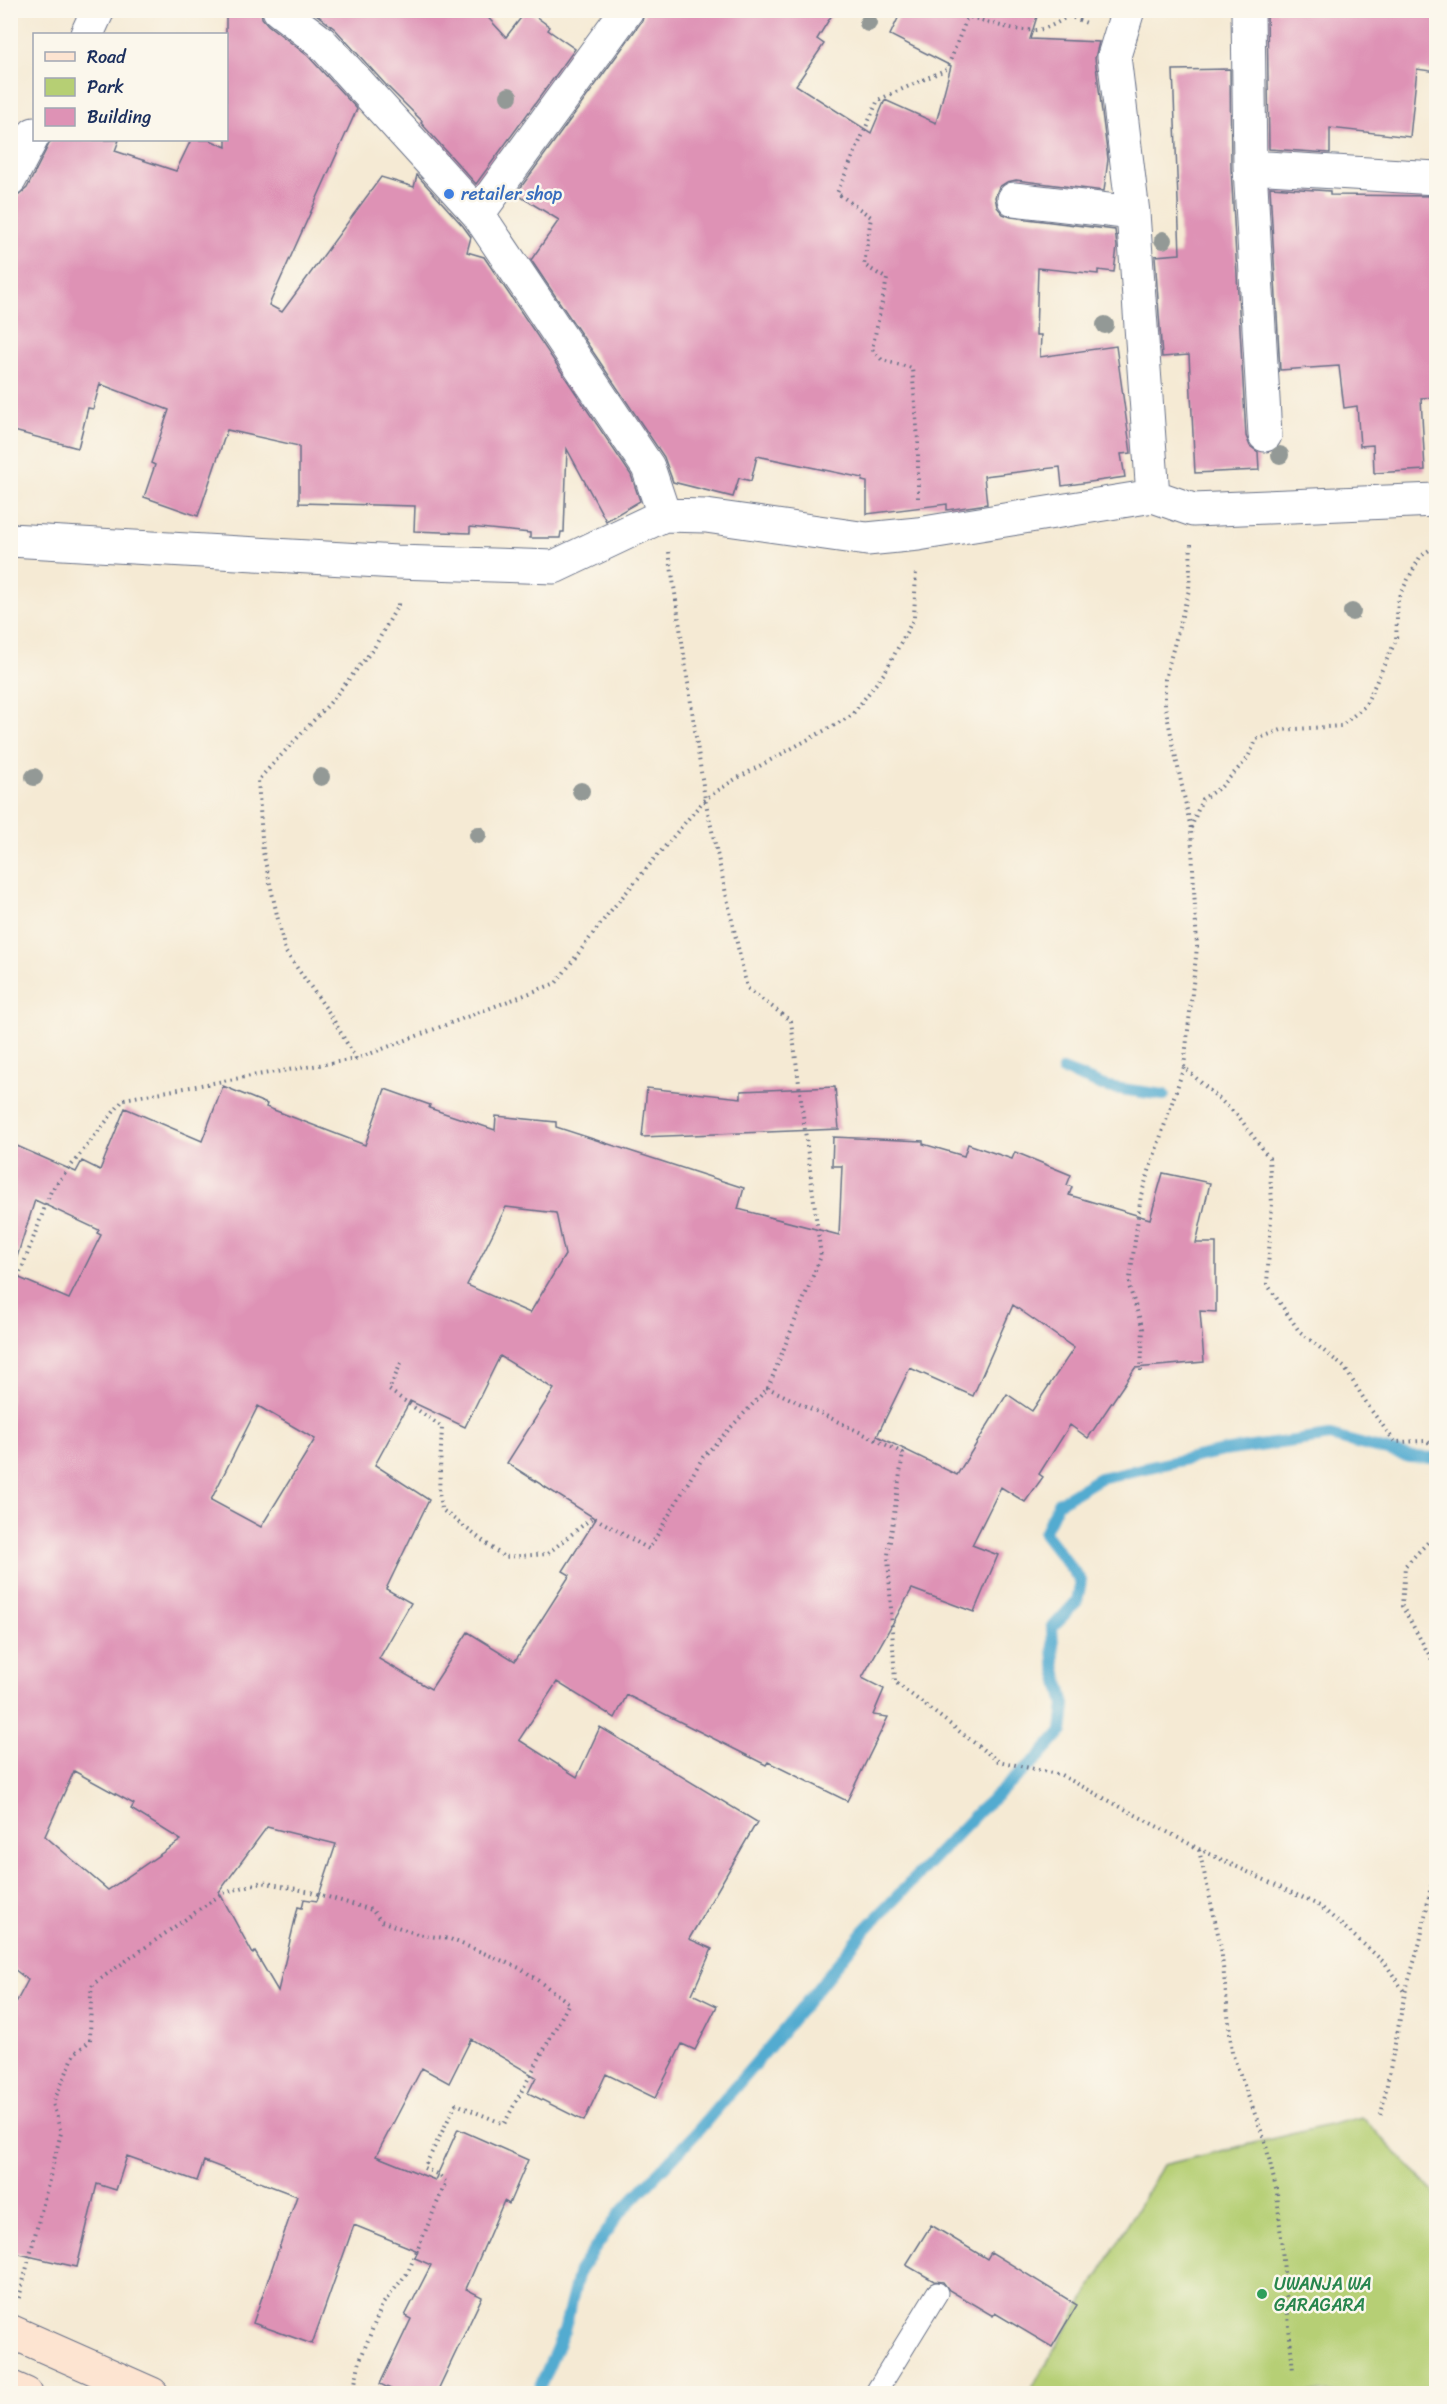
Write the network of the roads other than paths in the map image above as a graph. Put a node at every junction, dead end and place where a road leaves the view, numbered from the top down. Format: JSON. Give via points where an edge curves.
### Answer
{"nodes":[{"id":1,"x":98,"y":10,"type":"edge"},
{"id":2,"x":279,"y":10,"type":"edge"},
{"id":3,"x":627,"y":10,"type":"edge"},
{"id":4,"x":1128,"y":10,"type":"edge"},
{"id":5,"x":1248,"y":10,"type":"edge"},
{"id":6,"x":87,"y":33,"type":"edge"},
{"id":7,"x":33,"y":136,"type":"edge"},
{"id":8,"x":1250,"y":167,"type":"junction"},
{"id":9,"x":1437,"y":178,"type":"edge"},
{"id":10,"x":10,"y":179,"type":"edge"},
{"id":11,"x":1014,"y":199,"type":"dead end"},
{"id":12,"x":1133,"y":213,"type":"junction"},
{"id":13,"x":478,"y":214,"type":"junction"},
{"id":14,"x":1265,"y":435,"type":"dead end"},
{"id":15,"x":1153,"y":495,"type":"junction"},
{"id":16,"x":1437,"y":500,"type":"edge"},
{"id":17,"x":664,"y":515,"type":"junction"},
{"id":18,"x":10,"y":540,"type":"edge"},
{"id":19,"x":937,"y":2293,"type":"dead end"},
{"id":20,"x":13,"y":2320,"type":"edge"},
{"id":21,"x":10,"y":2387,"type":"edge"},
{"id":22,"x":26,"y":2394,"type":"edge"},
{"id":23,"x":152,"y":2394,"type":"edge"},
{"id":24,"x":875,"y":2394,"type":"edge"}],
"edges":[{"from":1,"to":6,"type":"street"},
{"from":2,"to":13,"type":"street","via":[[321,42]]},
{"from":3,"to":13,"type":"street"},
{"from":4,"to":12,"type":"street","via":[[1114,56]]},
{"from":5,"to":8,"type":"street"},
{"from":7,"to":10,"type":"street"},
{"from":8,"to":9,"type":"street"},
{"from":8,"to":14,"type":"street"},
{"from":11,"to":12,"type":"street"},
{"from":12,"to":15,"type":"street"},
{"from":13,"to":17,"type":"street","via":[[648,467]]},
{"from":15,"to":16,"type":"street","via":[[1193,510]]},
{"from":15,"to":17,"type":"street","via":[[867,539],[706,516]]},
{"from":17,"to":18,"type":"street","via":[[554,567]]},
{"from":19,"to":24,"type":"lane"},
{"from":20,"to":23,"type":"main road"},
{"from":21,"to":22,"type":"main road"}]}
